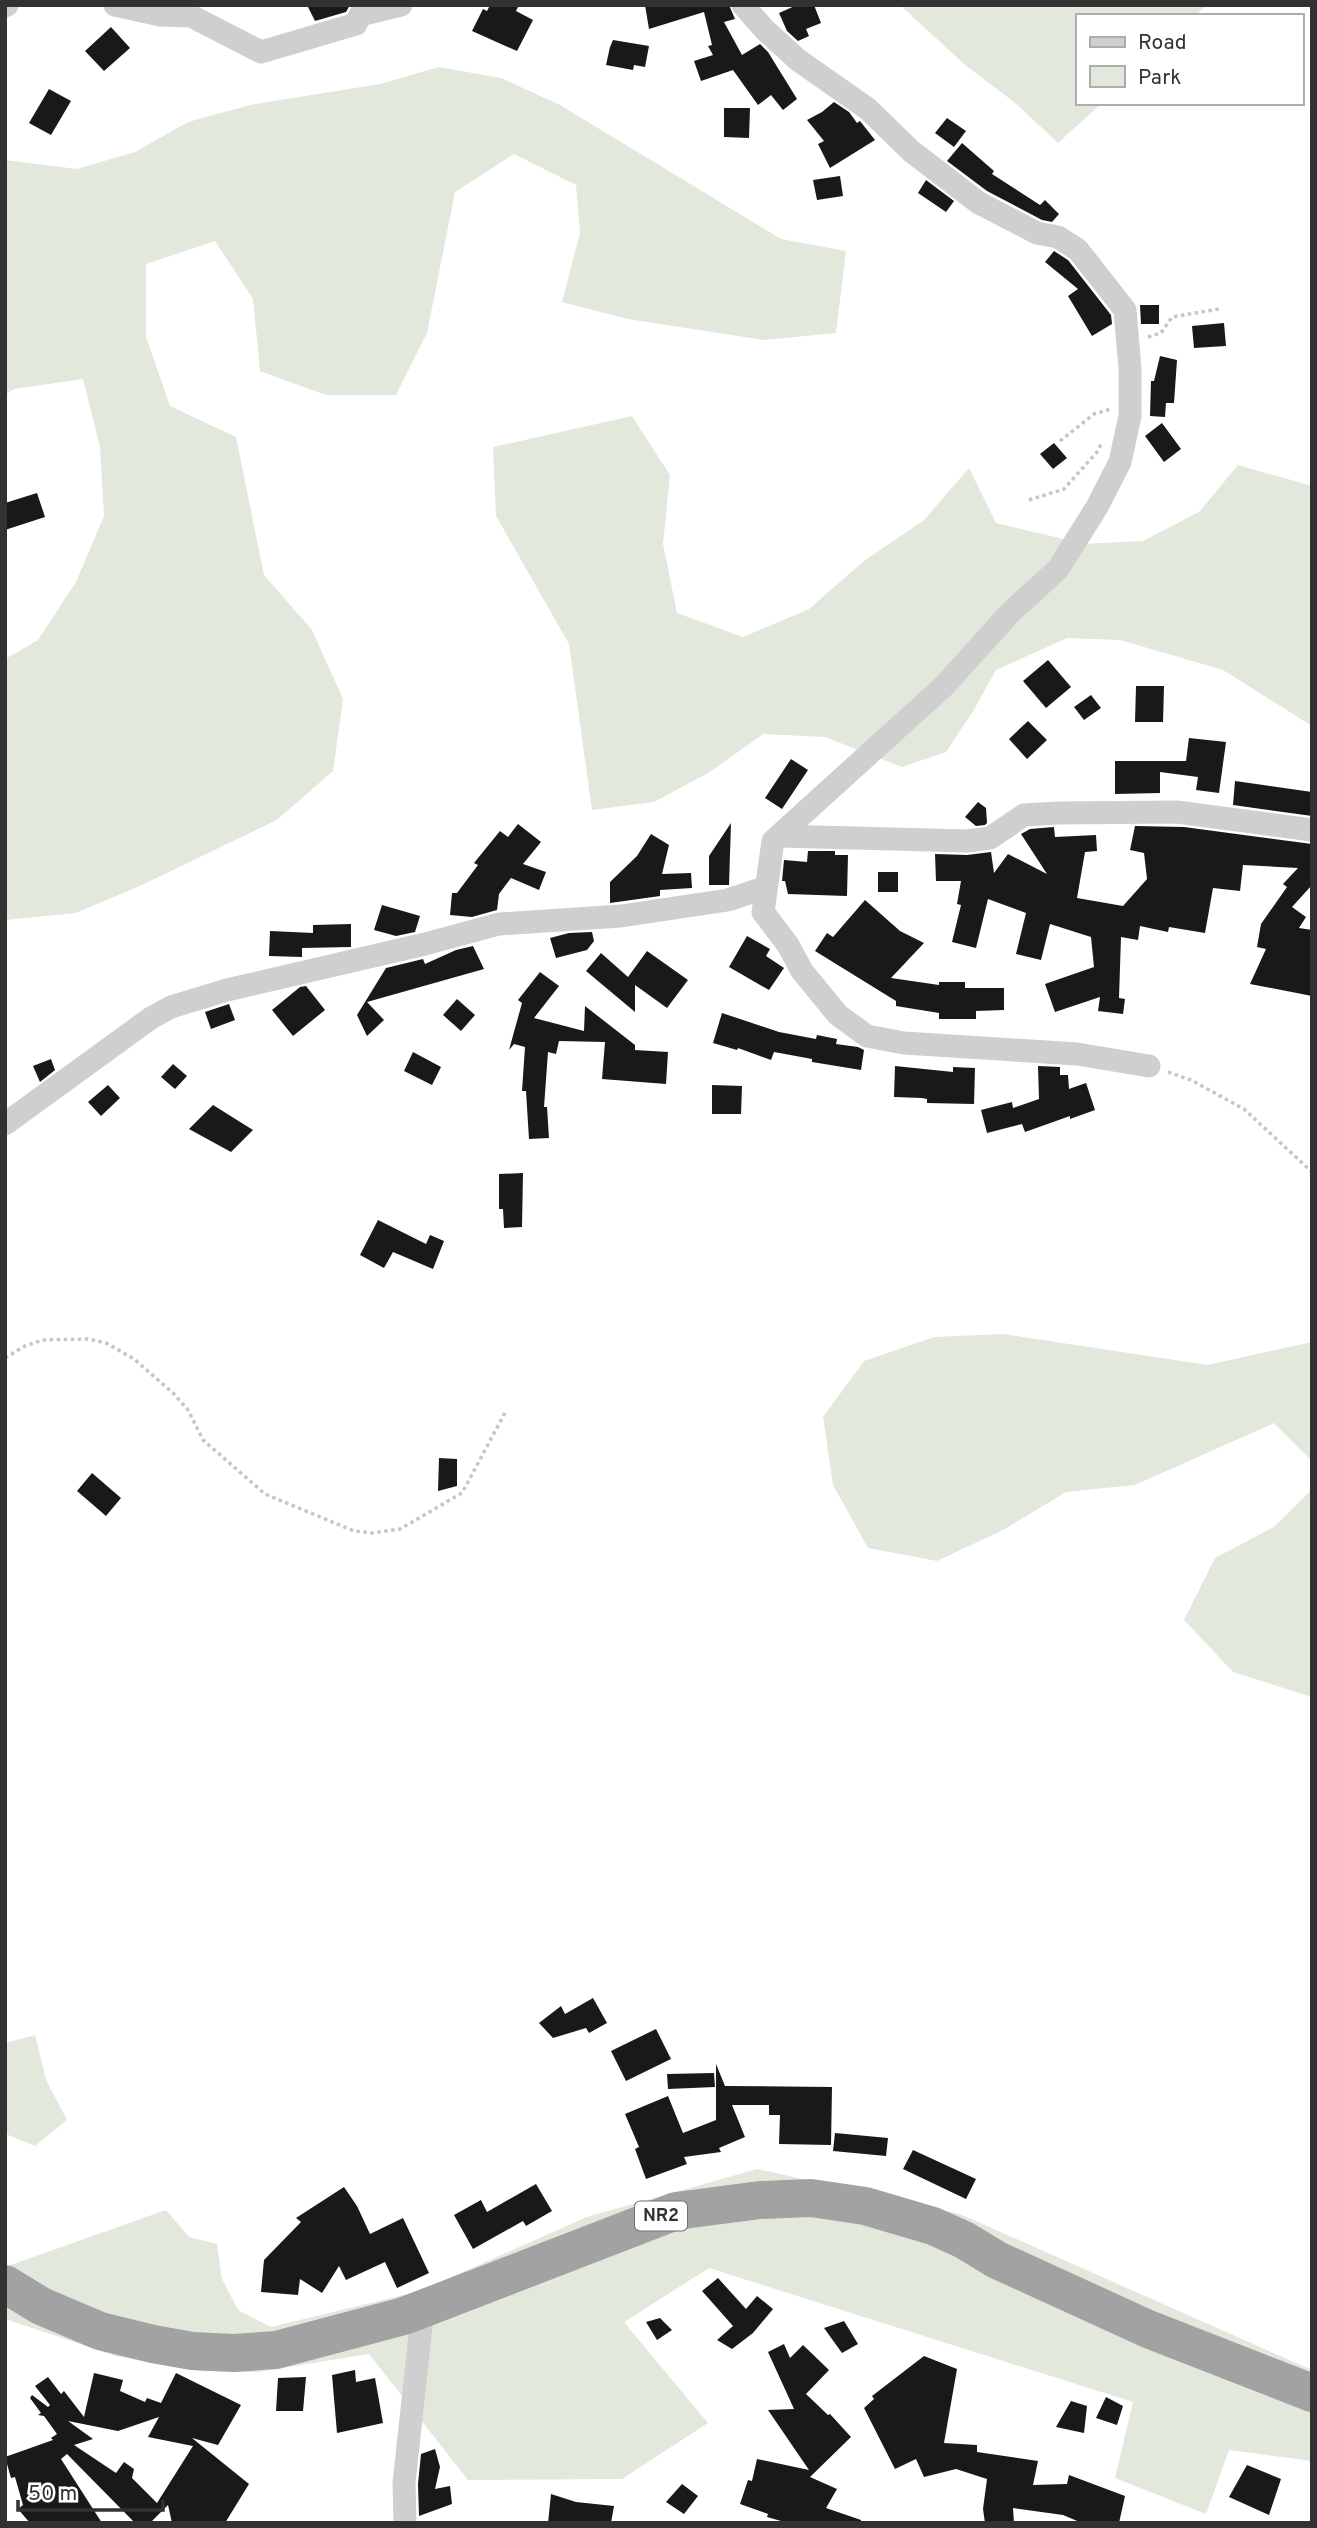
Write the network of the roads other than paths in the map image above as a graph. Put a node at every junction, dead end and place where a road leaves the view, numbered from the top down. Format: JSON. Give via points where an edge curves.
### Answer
{"nodes":[{"id":1,"x":115,"y":5,"type":"edge"},
{"id":2,"x":401,"y":5,"type":"edge"},
{"id":3,"x":743,"y":5,"type":"edge"},
{"id":4,"x":1312,"y":830,"type":"edge"},
{"id":5,"x":779,"y":836,"type":"junction"},
{"id":6,"x":764,"y":888,"type":"junction"},
{"id":7,"x":1149,"y":1066,"type":"road end"},
{"id":8,"x":5,"y":1124,"type":"edge"},
{"id":9,"x":5,"y":2284,"type":"edge"},
{"id":10,"x":423,"y":2308,"type":"junction"},
{"id":11,"x":1312,"y":2393,"type":"edge"},
{"id":12,"x":405,"y":2523,"type":"edge"}],
"edges":[{"from":1,"to":2,"type":"street","via":[[191,16],[261,52],[356,24],[360,15]]},
{"from":3,"to":5,"type":"street","via":[[798,60],[867,110],[979,203],[1037,233],[1059,237],[1078,250],[1125,310],[1129,341],[1130,416],[1120,462],[1058,569],[1010,613],[944,686]]},
{"from":4,"to":5,"type":"street","via":[[1177,812],[1058,813],[1024,815],[990,838],[967,842]]},
{"from":5,"to":6,"type":"street","via":[[773,841]]},
{"from":6,"to":7,"type":"street","via":[[763,912],[802,971],[838,1015],[867,1036],[904,1044],[1077,1054]]},
{"from":6,"to":8,"type":"street","via":[[728,900],[621,916],[499,923],[171,1007]]},
{"from":9,"to":10,"type":"highway","number":"NR2","via":[[41,2306],[100,2331],[192,2351],[276,2350]]},
{"from":10,"to":11,"type":"highway","number":"NR2","via":[[676,2211],[760,2200],[820,2199],[865,2206],[933,2226],[1148,2329]]},
{"from":10,"to":12,"type":"street","via":[[404,2483]]}]}
